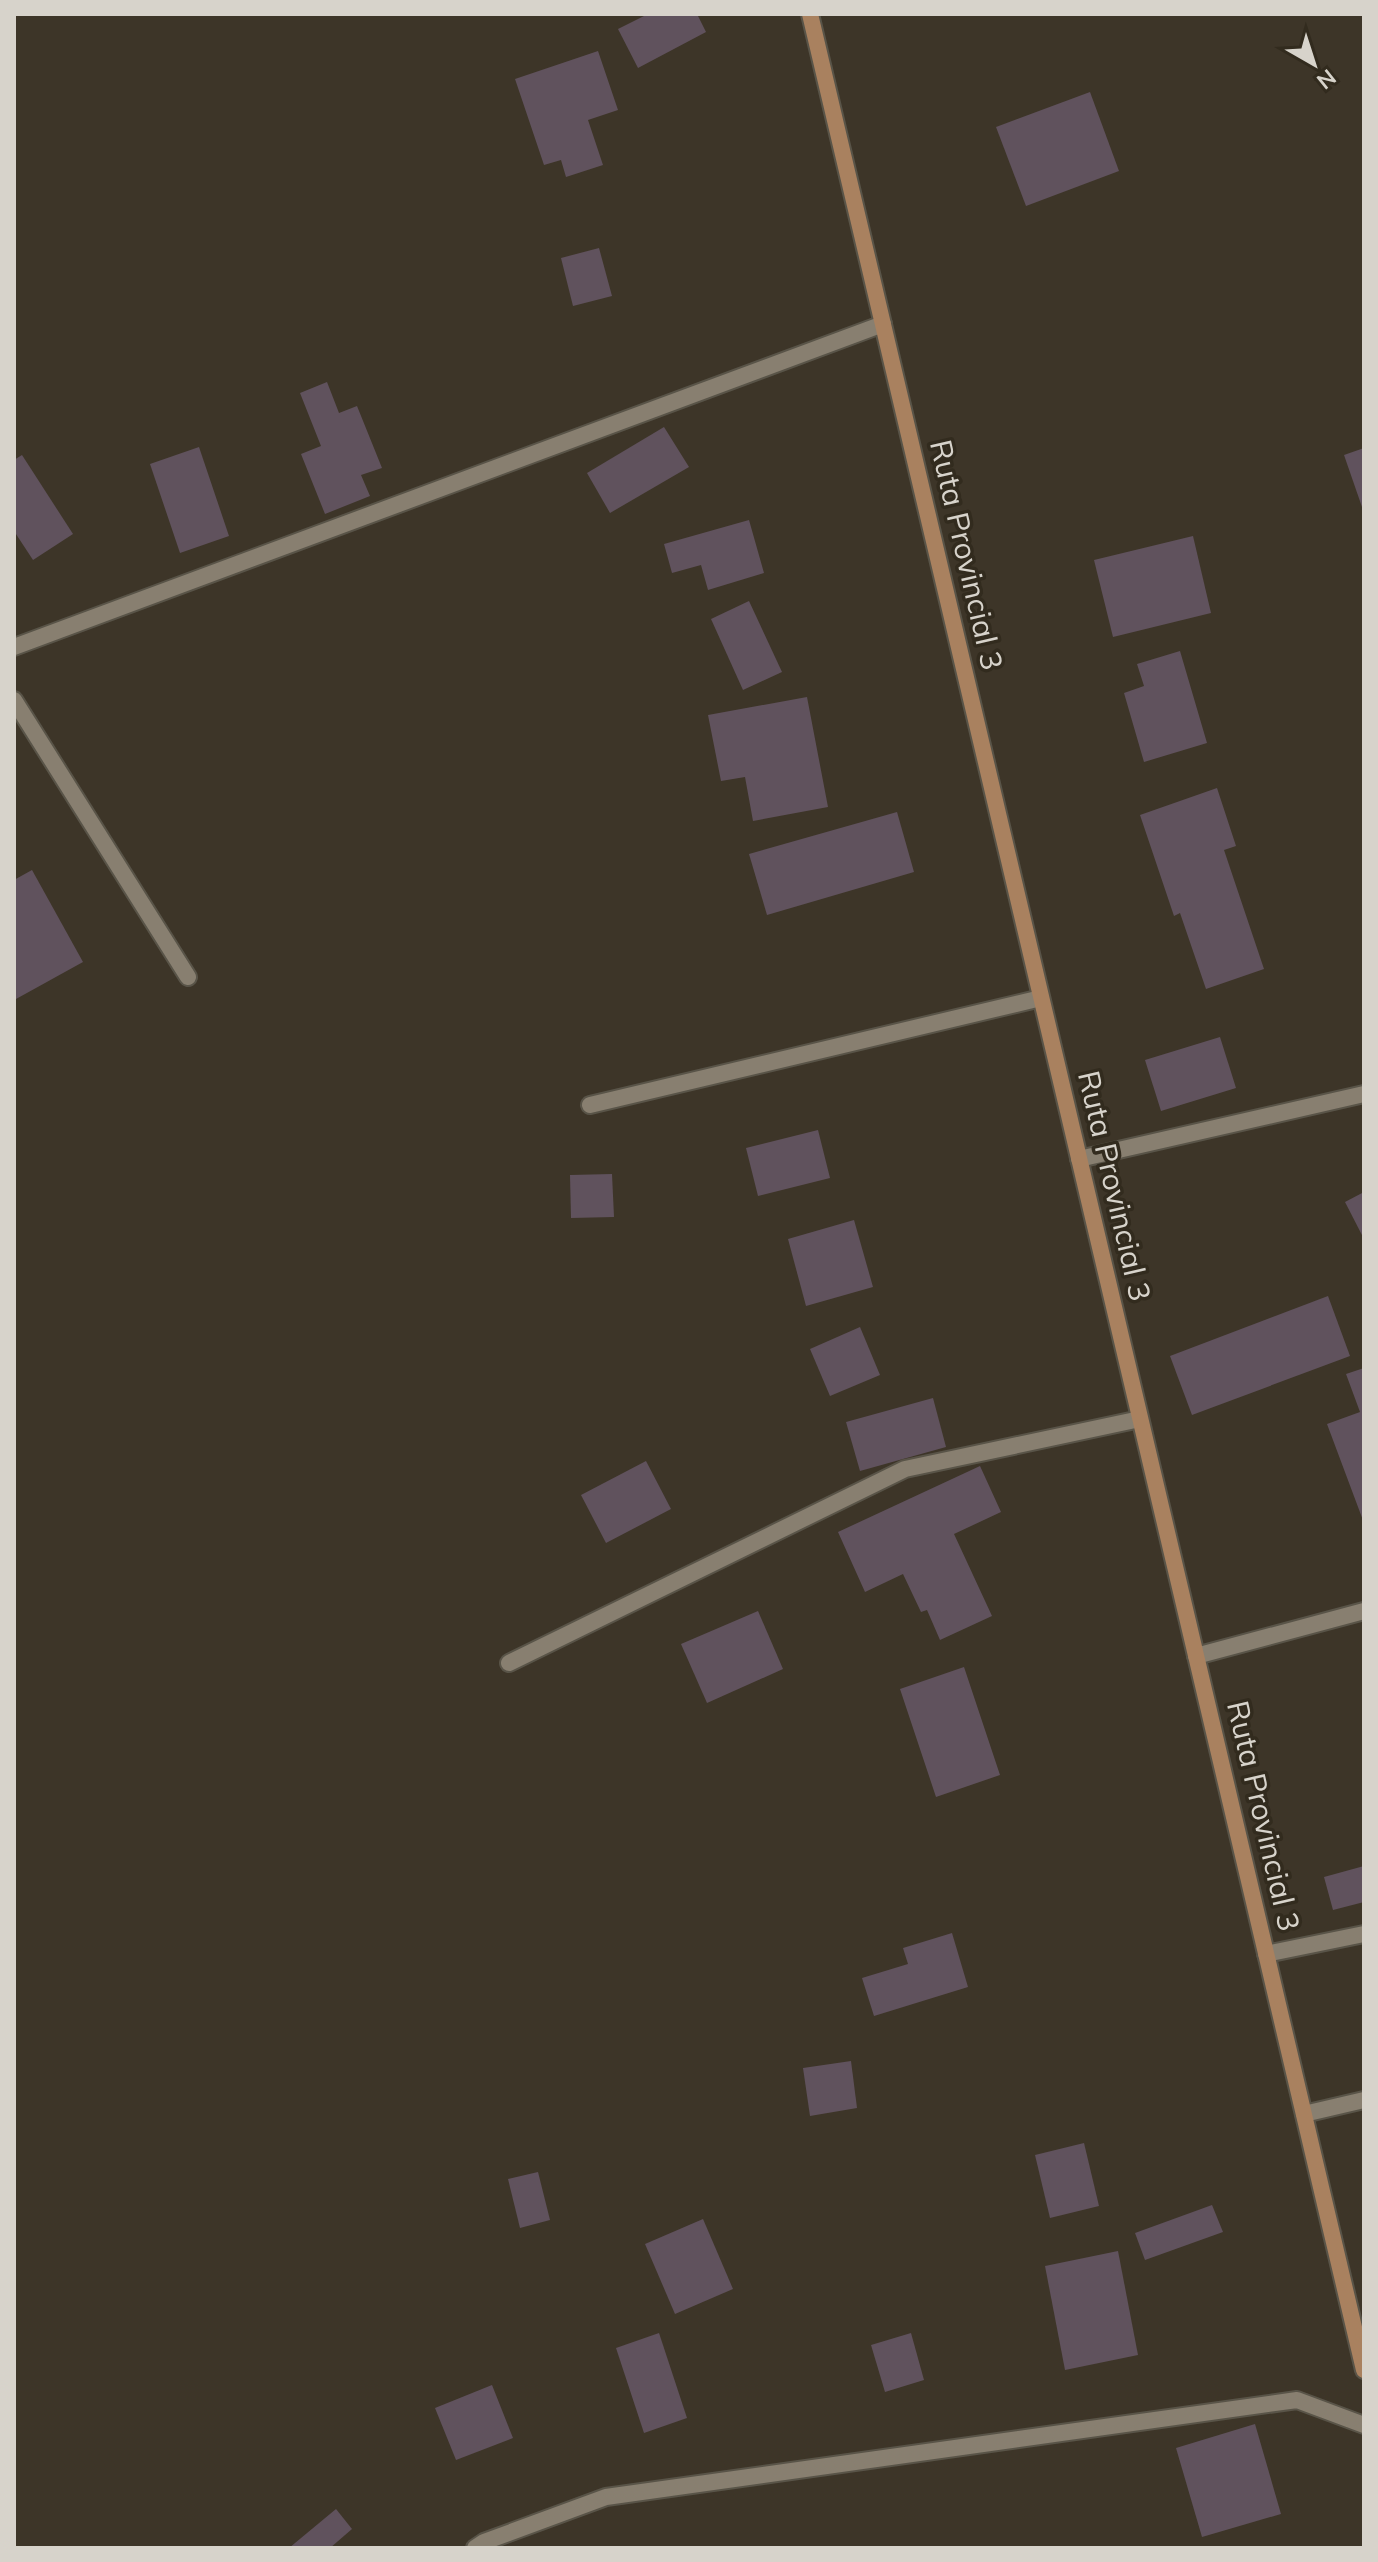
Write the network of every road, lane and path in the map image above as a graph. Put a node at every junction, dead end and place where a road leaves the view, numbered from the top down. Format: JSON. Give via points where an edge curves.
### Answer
{"nodes":[{"id":1,"x":810,"y":14,"type":"edge"},
{"id":2,"x":883,"y":324,"type":"junction"},
{"id":3,"x":14,"y":647,"type":"edge"},
{"id":4,"x":14,"y":700,"type":"edge"},
{"id":5,"x":188,"y":977,"type":"dead end"},
{"id":6,"x":1041,"y":998,"type":"junction"},
{"id":7,"x":1364,"y":1094,"type":"edge"},
{"id":8,"x":590,"y":1105,"type":"dead end"},
{"id":9,"x":1079,"y":1159,"type":"junction"},
{"id":10,"x":1140,"y":1419,"type":"junction"},
{"id":11,"x":1364,"y":1611,"type":"edge"},
{"id":12,"x":1196,"y":1656,"type":"junction"},
{"id":13,"x":509,"y":1663,"type":"dead end"},
{"id":14,"x":1364,"y":1934,"type":"edge"},
{"id":15,"x":1266,"y":1954,"type":"junction"},
{"id":16,"x":1364,"y":2100,"type":"edge"},
{"id":17,"x":1304,"y":2114,"type":"junction"},
{"id":18,"x":1364,"y":2370,"type":"edge"},
{"id":19,"x":1364,"y":2425,"type":"edge"},
{"id":20,"x":475,"y":2548,"type":"edge"}],
"edges":[{"from":1,"to":2,"type":"main road","name":"Ruta Provincial 3"},
{"from":2,"to":3,"type":"street"},
{"from":2,"to":6,"type":"main road","name":"Ruta Provincial 3"},
{"from":4,"to":5,"type":"street"},
{"from":6,"to":8,"type":"street"},
{"from":6,"to":9,"type":"main road","name":"Ruta Provincial 3"},
{"from":7,"to":9,"type":"street"},
{"from":9,"to":10,"type":"main road","name":"Ruta Provincial 3"},
{"from":10,"to":12,"type":"main road","name":"Ruta Provincial 3"},
{"from":10,"to":13,"type":"street","via":[[905,1469]]},
{"from":11,"to":12,"type":"street"},
{"from":12,"to":15,"type":"main road","name":"Ruta Provincial 3"},
{"from":14,"to":15,"type":"street"},
{"from":15,"to":17,"type":"main road","name":"Ruta Provincial 3"},
{"from":16,"to":17,"type":"street"},
{"from":17,"to":18,"type":"main road","name":"Ruta Provincial 3"},
{"from":19,"to":20,"type":"street","via":[[1297,2400],[606,2497]]}]}
